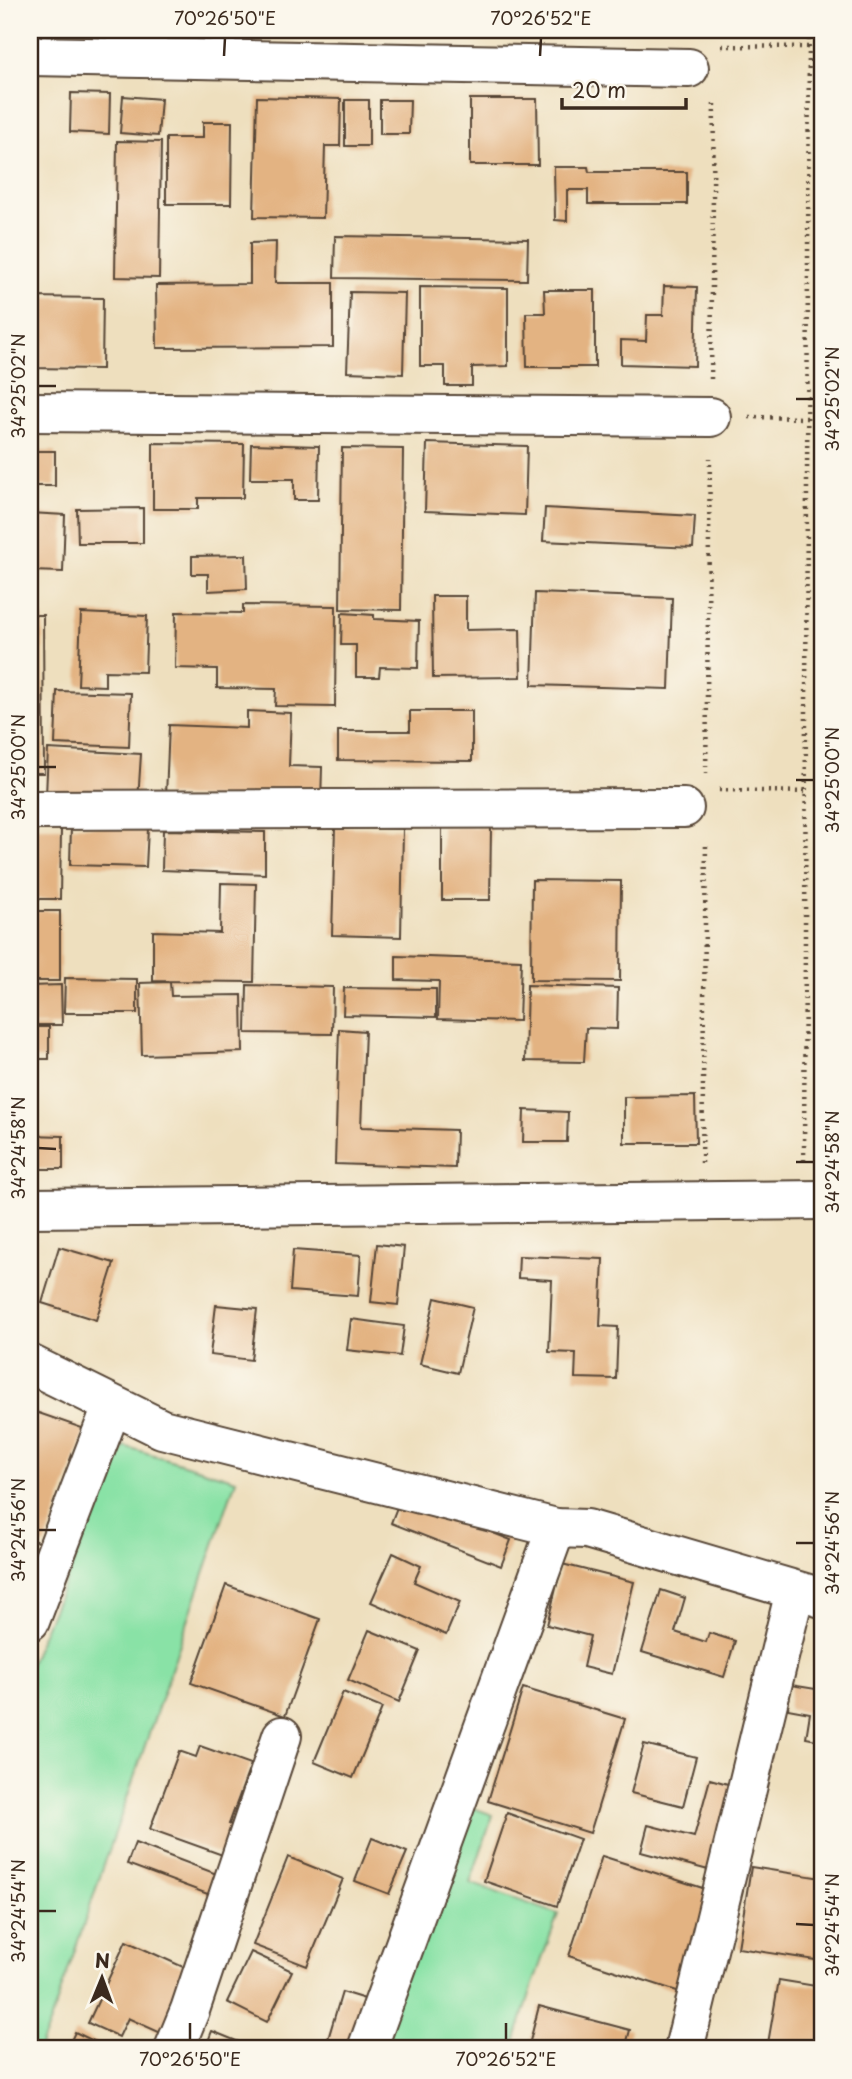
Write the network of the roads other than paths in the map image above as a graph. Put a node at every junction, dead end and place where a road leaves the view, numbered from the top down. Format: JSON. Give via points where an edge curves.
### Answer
{"nodes":[{"id":1,"x":30,"y":56,"type":"edge"},
{"id":2,"x":702,"y":56,"type":"road end"},
{"id":3,"x":30,"y":412,"type":"edge"},
{"id":4,"x":710,"y":417,"type":"road end"},
{"id":5,"x":30,"y":810,"type":"edge"},
{"id":6,"x":699,"y":810,"type":"road end"},
{"id":7,"x":813,"y":1185,"type":"edge"},
{"id":8,"x":30,"y":1208,"type":"edge"},
{"id":9,"x":30,"y":1364,"type":"edge"},
{"id":10,"x":113,"y":1406,"type":"junction"},
{"id":11,"x":556,"y":1528,"type":"junction"},
{"id":12,"x":808,"y":1595,"type":"edge"},
{"id":13,"x":30,"y":1621,"type":"edge"},
{"id":14,"x":282,"y":1736,"type":"dead end"},
{"id":15,"x":174,"y":2049,"type":"edge"},
{"id":16,"x":367,"y":2049,"type":"edge"},
{"id":17,"x":684,"y":2049,"type":"edge"}],
"edges":[{"from":1,"to":2,"type":"street"},
{"from":3,"to":4,"type":"street"},
{"from":5,"to":6,"type":"street"},
{"from":7,"to":8,"type":"street"},
{"from":9,"to":10,"type":"street"},
{"from":10,"to":11,"type":"street","via":[[162,1429]]},
{"from":10,"to":13,"type":"street"},
{"from":11,"to":12,"type":"street","via":[[587,1529]]},
{"from":11,"to":16,"type":"street"},
{"from":12,"to":17,"type":"street"},
{"from":14,"to":15,"type":"street"}]}
